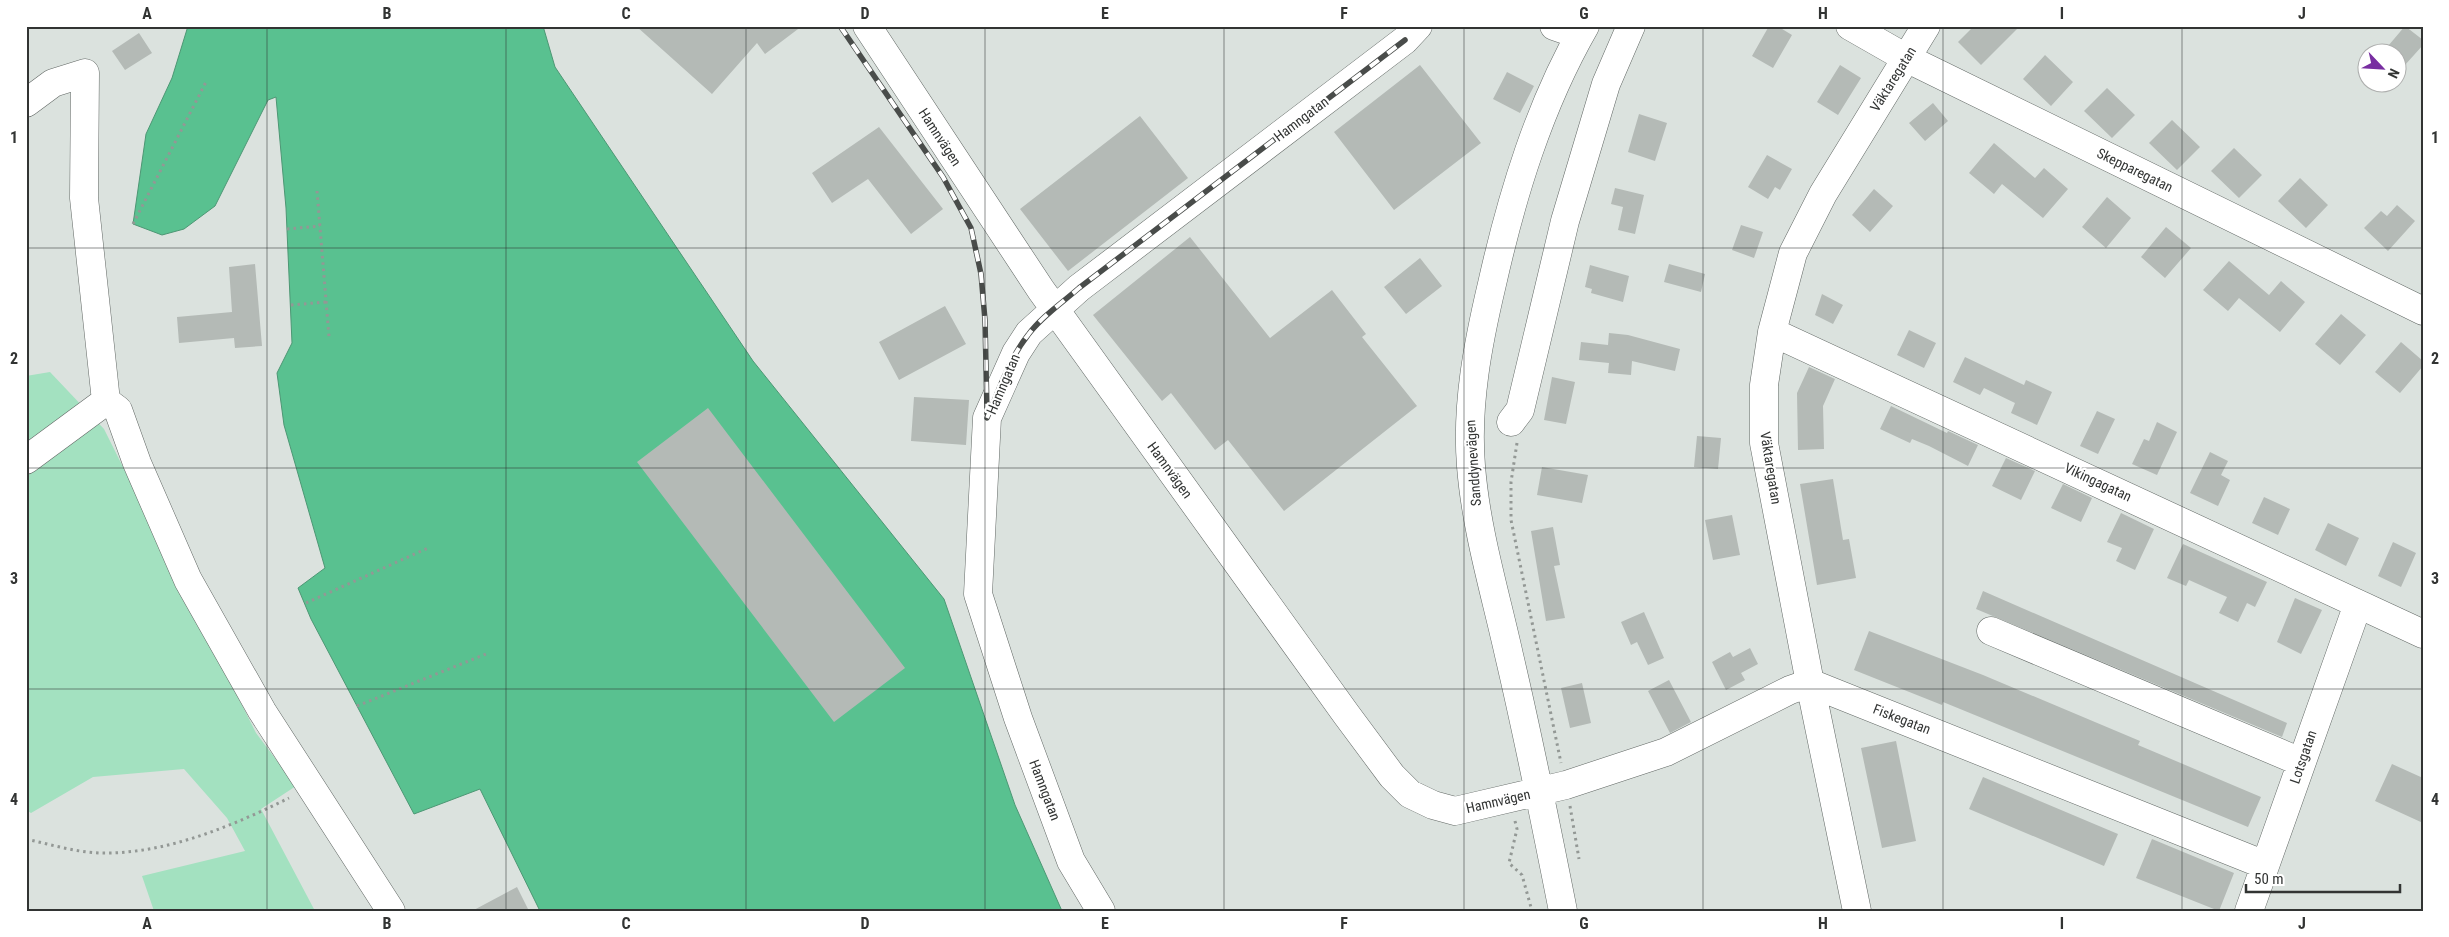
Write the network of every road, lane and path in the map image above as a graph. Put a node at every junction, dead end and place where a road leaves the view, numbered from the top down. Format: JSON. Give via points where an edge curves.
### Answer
{"nodes":[{"id":1,"x":867,"y":26,"type":"edge"},
{"id":2,"x":1418,"y":26,"type":"edge"},
{"id":3,"x":1554,"y":26,"type":"edge"},
{"id":4,"x":1631,"y":26,"type":"edge"},
{"id":5,"x":1850,"y":26,"type":"edge"},
{"id":6,"x":1926,"y":26,"type":"edge"},
{"id":7,"x":1582,"y":31,"type":"edge"},
{"id":8,"x":1906,"y":58,"type":"junction"},
{"id":9,"x":207,"y":80,"type":"dead end"},
{"id":10,"x":26,"y":103,"type":"edge"},
{"id":11,"x":317,"y":191,"type":"dead end"},
{"id":12,"x":133,"y":224,"type":"dead end"},
{"id":13,"x":320,"y":226,"type":"junction"},
{"id":14,"x":287,"y":229,"type":"dead end"},
{"id":15,"x":326,"y":302,"type":"junction"},
{"id":16,"x":290,"y":305,"type":"dead end"},
{"id":17,"x":1054,"y":310,"type":"junction"},
{"id":18,"x":2423,"y":311,"type":"edge"},
{"id":19,"x":1772,"y":332,"type":"junction"},
{"id":20,"x":329,"y":337,"type":"dead end"},
{"id":21,"x":106,"y":401,"type":"junction"},
{"id":22,"x":1511,"y":422,"type":"joint"},
{"id":23,"x":26,"y":460,"type":"edge"},
{"id":24,"x":428,"y":548,"type":"dead end"},
{"id":25,"x":306,"y":604,"type":"dead end"},
{"id":26,"x":2358,"y":604,"type":"junction"},
{"id":27,"x":1991,"y":631,"type":"dead end"},
{"id":28,"x":2423,"y":634,"type":"edge"},
{"id":29,"x":486,"y":654,"type":"dead end"},
{"id":30,"x":1810,"y":683,"type":"junction"},
{"id":31,"x":357,"y":706,"type":"dead end"},
{"id":32,"x":2301,"y":762,"type":"junction"},
{"id":33,"x":1566,"y":785,"type":"junction"},
{"id":34,"x":311,"y":787,"type":"junction"},
{"id":35,"x":1540,"y":792,"type":"junction"},
{"id":36,"x":1510,"y":799,"type":"junction"},
{"id":37,"x":26,"y":839,"type":"edge"},
{"id":38,"x":1580,"y":862,"type":"dead end"},
{"id":39,"x":2265,"y":865,"type":"junction"},
{"id":40,"x":391,"y":911,"type":"edge"},
{"id":41,"x":1101,"y":911,"type":"edge"},
{"id":42,"x":1532,"y":911,"type":"edge"},
{"id":43,"x":1563,"y":911,"type":"edge"},
{"id":44,"x":1857,"y":911,"type":"edge"},
{"id":45,"x":2249,"y":911,"type":"edge"}],
"edges":[{"from":1,"to":17,"type":"street","name":"Hamnvägen"},
{"from":2,"to":17,"type":"street","name":"Hamngatan","via":[[1405,40]]},
{"from":3,"to":7,"type":"street"},
{"from":4,"to":22,"type":"street","via":[[1603,94],[1565,221],[1520,410]]},
{"from":5,"to":8,"type":"street","name":"Skepparegatan"},
{"from":6,"to":8,"type":"street","name":"Väktaregatan"},
{"from":7,"to":35,"type":"street","name":"Sanddynevägen","via":[[1552,91],[1506,224],[1480,339],[1470,421],[1475,506]]},
{"from":8,"to":18,"type":"street","name":"Skepparegatan"},
{"from":8,"to":19,"type":"street","name":"Väktaregatan","via":[[1823,194],[1793,253]]},
{"from":9,"to":12,"type":"path"},
{"from":10,"to":21,"type":"street","via":[[53,83],[85,73],[84,198]]},
{"from":11,"to":13,"type":"path"},
{"from":13,"to":14,"type":"path"},
{"from":13,"to":15,"type":"path"},
{"from":15,"to":16,"type":"path"},
{"from":15,"to":20,"type":"path"},
{"from":17,"to":36,"type":"street","name":"Hamnvägen","via":[[1392,776],[1410,794],[1433,806],[1454,811]]},
{"from":17,"to":41,"type":"street","name":"Hamngatan","via":[[1029,333],[1016,353],[987,418],[978,594],[1018,718],[1071,861]]},
{"from":19,"to":26,"type":"street","name":"Vikingagatan"},
{"from":19,"to":30,"type":"street","name":"Väktaregatan","via":[[1764,385],[1764,443]]},
{"from":21,"to":23,"type":"street"},
{"from":21,"to":34,"type":"street","via":[[118,410],[137,463],[188,580],[262,711]]},
{"from":22,"to":33,"type":"path","via":[[1518,433],[1511,482],[1511,520]]},
{"from":24,"to":25,"type":"path"},
{"from":26,"to":28,"type":"street","name":"Vikingagatan"},
{"from":26,"to":32,"type":"street","name":"Lotsgatan"},
{"from":27,"to":32,"type":"street"},
{"from":29,"to":31,"type":"path"},
{"from":30,"to":33,"type":"street","via":[[1666,752]]},
{"from":30,"to":39,"type":"street","name":"Fiskegatan"},
{"from":30,"to":44,"type":"street","name":"Väktaregatan"},
{"from":32,"to":39,"type":"street","name":"Lotsgatan"},
{"from":33,"to":35,"type":"street"},
{"from":33,"to":38,"type":"path"},
{"from":34,"to":37,"type":"path","via":[[258,813],[151,850],[107,854]]},
{"from":34,"to":40,"type":"street"},
{"from":35,"to":36,"type":"street","name":"Hamnvägen"},
{"from":35,"to":43,"type":"street","name":"Sanddynevägen"},
{"from":36,"to":42,"type":"path","via":[[1517,829],[1509,863],[1522,875]]},
{"from":39,"to":45,"type":"street","name":"Lotsgatan"}]}
